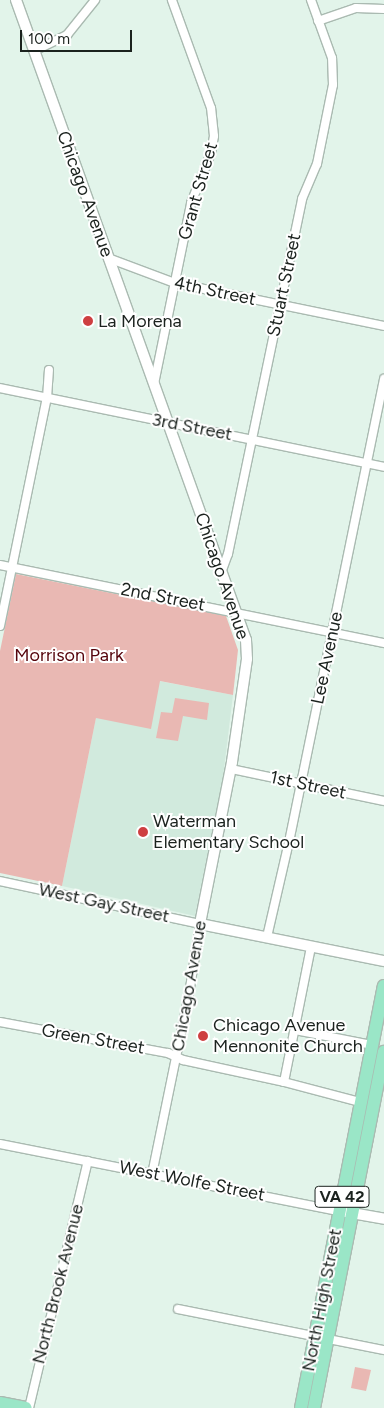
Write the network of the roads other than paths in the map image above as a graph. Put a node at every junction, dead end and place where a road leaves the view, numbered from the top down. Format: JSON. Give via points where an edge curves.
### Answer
{"nodes":[{"id":1,"x":16,"y":0,"type":"edge"},
{"id":2,"x":95,"y":0,"type":"edge"},
{"id":3,"x":172,"y":0,"type":"edge"},
{"id":4,"x":311,"y":0,"type":"edge"},
{"id":5,"x":384,"y":9,"type":"edge"},
{"id":6,"x":318,"y":20,"type":"junction"},
{"id":7,"x":34,"y":51,"type":"junction"},
{"id":8,"x":108,"y":258,"type":"junction"},
{"id":9,"x":175,"y":283,"type":"junction"},
{"id":10,"x":280,"y":304,"type":"junction"},
{"id":11,"x":384,"y":326,"type":"edge"},
{"id":12,"x":49,"y":370,"type":"dead end"},
{"id":13,"x":384,"y":379,"type":"edge"},
{"id":14,"x":154,"y":386,"type":"junction"},
{"id":15,"x":0,"y":388,"type":"edge"},
{"id":16,"x":47,"y":398,"type":"junction"},
{"id":17,"x":167,"y":422,"type":"junction"},
{"id":18,"x":252,"y":439,"type":"junction"},
{"id":19,"x":367,"y":463,"type":"junction"},
{"id":20,"x":384,"y":467,"type":"edge"},
{"id":21,"x":0,"y":565,"type":"edge"},
{"id":22,"x":12,"y":567,"type":"junction"},
{"id":23,"x":221,"y":573,"type":"junction"},
{"id":24,"x":235,"y":611,"type":"junction"},
{"id":25,"x":0,"y":626,"type":"edge"},
{"id":26,"x":332,"y":633,"type":"junction"},
{"id":27,"x":384,"y":643,"type":"edge"},
{"id":28,"x":231,"y":769,"type":"junction"},
{"id":29,"x":301,"y":784,"type":"junction"},
{"id":30,"x":384,"y":801,"type":"edge"},
{"id":31,"x":0,"y":881,"type":"edge"},
{"id":32,"x":200,"y":924,"type":"junction"},
{"id":33,"x":267,"y":937,"type":"junction"},
{"id":34,"x":311,"y":947,"type":"junction"},
{"id":35,"x":384,"y":961,"type":"edge"},
{"id":36,"x":384,"y":986,"type":"edge"},
{"id":37,"x":0,"y":1022,"type":"edge"},
{"id":38,"x":295,"y":1030,"type":"junction"},
{"id":39,"x":372,"y":1045,"type":"junction"},
{"id":40,"x":384,"y":1052,"type":"edge"},
{"id":41,"x":176,"y":1057,"type":"junction"},
{"id":42,"x":364,"y":1081,"type":"junction"},
{"id":43,"x":284,"y":1082,"type":"junction"},
{"id":44,"x":381,"y":1084,"type":"edge"},
{"id":45,"x":360,"y":1102,"type":"junction"},
{"id":46,"x":0,"y":1144,"type":"edge"},
{"id":47,"x":88,"y":1161,"type":"junction"},
{"id":48,"x":152,"y":1174,"type":"junction"},
{"id":49,"x":339,"y":1211,"type":"junction"},
{"id":50,"x":352,"y":1213,"type":"junction"},
{"id":51,"x":384,"y":1219,"type":"edge"},
{"id":52,"x":178,"y":1310,"type":"dead end"},
{"id":53,"x":320,"y":1340,"type":"junction"},
{"id":54,"x":384,"y":1350,"type":"edge"},
{"id":55,"x":6,"y":1405,"type":"edge"},
{"id":56,"x":27,"y":1408,"type":"edge"},
{"id":57,"x":301,"y":1408,"type":"edge"},
{"id":58,"x":314,"y":1408,"type":"edge"}],
"edges":[{"from":1,"to":7,"type":"street","name":"Chicago Avenue"},
{"from":2,"to":7,"type":"street","via":[[68,35]]},
{"from":3,"to":9,"type":"street","name":"Grant Street","via":[[211,108],[214,131],[210,155],[191,203]]},
{"from":4,"to":6,"type":"street","name":"Stuart Street"},
{"from":5,"to":6,"type":"street","via":[[356,8]]},
{"from":6,"to":10,"type":"street","name":"Stuart Street","via":[[332,58],[333,85],[317,164],[302,199]]},
{"from":7,"to":8,"type":"street","name":"Chicago Avenue"},
{"from":8,"to":9,"type":"street","name":"4th Street"},
{"from":8,"to":14,"type":"street","name":"Chicago Avenue"},
{"from":9,"to":10,"type":"street","name":"4th Street"},
{"from":9,"to":14,"type":"street","name":"Grant Street"},
{"from":10,"to":11,"type":"street","name":"4th Street"},
{"from":10,"to":18,"type":"street","name":"Stuart Street"},
{"from":12,"to":16,"type":"street"},
{"from":13,"to":19,"type":"street","name":"Lee Avenue"},
{"from":14,"to":17,"type":"street","name":"Chicago Avenue"},
{"from":15,"to":16,"type":"street","name":"3rd Street"},
{"from":16,"to":17,"type":"street","name":"3rd Street"},
{"from":16,"to":22,"type":"street"},
{"from":17,"to":18,"type":"street","name":"3rd Street"},
{"from":17,"to":23,"type":"street","name":"Chicago Avenue"},
{"from":18,"to":19,"type":"street","name":"3rd Street"},
{"from":18,"to":23,"type":"street","name":"Stuart Street","via":[[228,554]]},
{"from":19,"to":20,"type":"street","name":"3rd Street"},
{"from":19,"to":26,"type":"street","name":"Lee Avenue"},
{"from":21,"to":22,"type":"street","name":"2nd Street"},
{"from":22,"to":24,"type":"street","name":"2nd Street"},
{"from":22,"to":25,"type":"street"},
{"from":23,"to":24,"type":"street","name":"Chicago Avenue"},
{"from":24,"to":26,"type":"street","name":"2nd Street"},
{"from":24,"to":28,"type":"street","name":"Chicago Avenue","via":[[245,636],[247,655]]},
{"from":26,"to":27,"type":"street","name":"2nd Street"},
{"from":26,"to":29,"type":"street","name":"Lee Avenue"},
{"from":28,"to":29,"type":"street","name":"1st Street"},
{"from":28,"to":32,"type":"street","name":"Chicago Avenue"},
{"from":29,"to":30,"type":"street","name":"1st Street"},
{"from":29,"to":33,"type":"street","name":"Lee Avenue"},
{"from":31,"to":32,"type":"street","name":"West Gay Street"},
{"from":32,"to":33,"type":"street","name":"West Gay Street"},
{"from":32,"to":41,"type":"street","name":"Chicago Avenue"},
{"from":33,"to":34,"type":"street","name":"West Gay Street"},
{"from":34,"to":35,"type":"street","name":"West Gay Street"},
{"from":34,"to":38,"type":"street"},
{"from":36,"to":39,"type":"main road","name":"North High Street","number":"VA 42"},
{"from":37,"to":41,"type":"street","name":"Green Street"},
{"from":38,"to":39,"type":"street"},
{"from":38,"to":43,"type":"street"},
{"from":39,"to":42,"type":"main road","name":"North High Street","number":"VA 42"},
{"from":40,"to":44,"type":"main road","name":"North High Street","number":"VA 42"},
{"from":41,"to":43,"type":"street","name":"Green Street"},
{"from":41,"to":48,"type":"street","name":"Chicago Avenue"},
{"from":42,"to":44,"type":"street"},
{"from":42,"to":45,"type":"main road","name":"North High Street","number":"VA 42"},
{"from":43,"to":45,"type":"street","name":"Green Street"},
{"from":44,"to":50,"type":"main road","name":"North High Street","number":"VA 42"},
{"from":45,"to":49,"type":"main road","name":"North High Street","number":"VA 42"},
{"from":46,"to":47,"type":"street","name":"West Wolfe Street"},
{"from":47,"to":48,"type":"street","name":"West Wolfe Street"},
{"from":47,"to":56,"type":"street","name":"North Brook Avenue"},
{"from":48,"to":49,"type":"street","name":"West Wolfe Street"},
{"from":49,"to":50,"type":"street","name":"West Wolfe Street"},
{"from":49,"to":53,"type":"main road","name":"North High Street","number":"VA 42"},
{"from":50,"to":51,"type":"street","name":"West Wolfe Street"},
{"from":50,"to":53,"type":"main road","name":"North High Street","number":"VA 42"},
{"from":52,"to":53,"type":"street"},
{"from":53,"to":54,"type":"street"},
{"from":53,"to":57,"type":"main road","name":"North High Street","number":"VA 42"},
{"from":53,"to":58,"type":"main road","name":"North High Street","number":"VA 42"},
{"from":55,"to":56,"type":"main road"}]}
